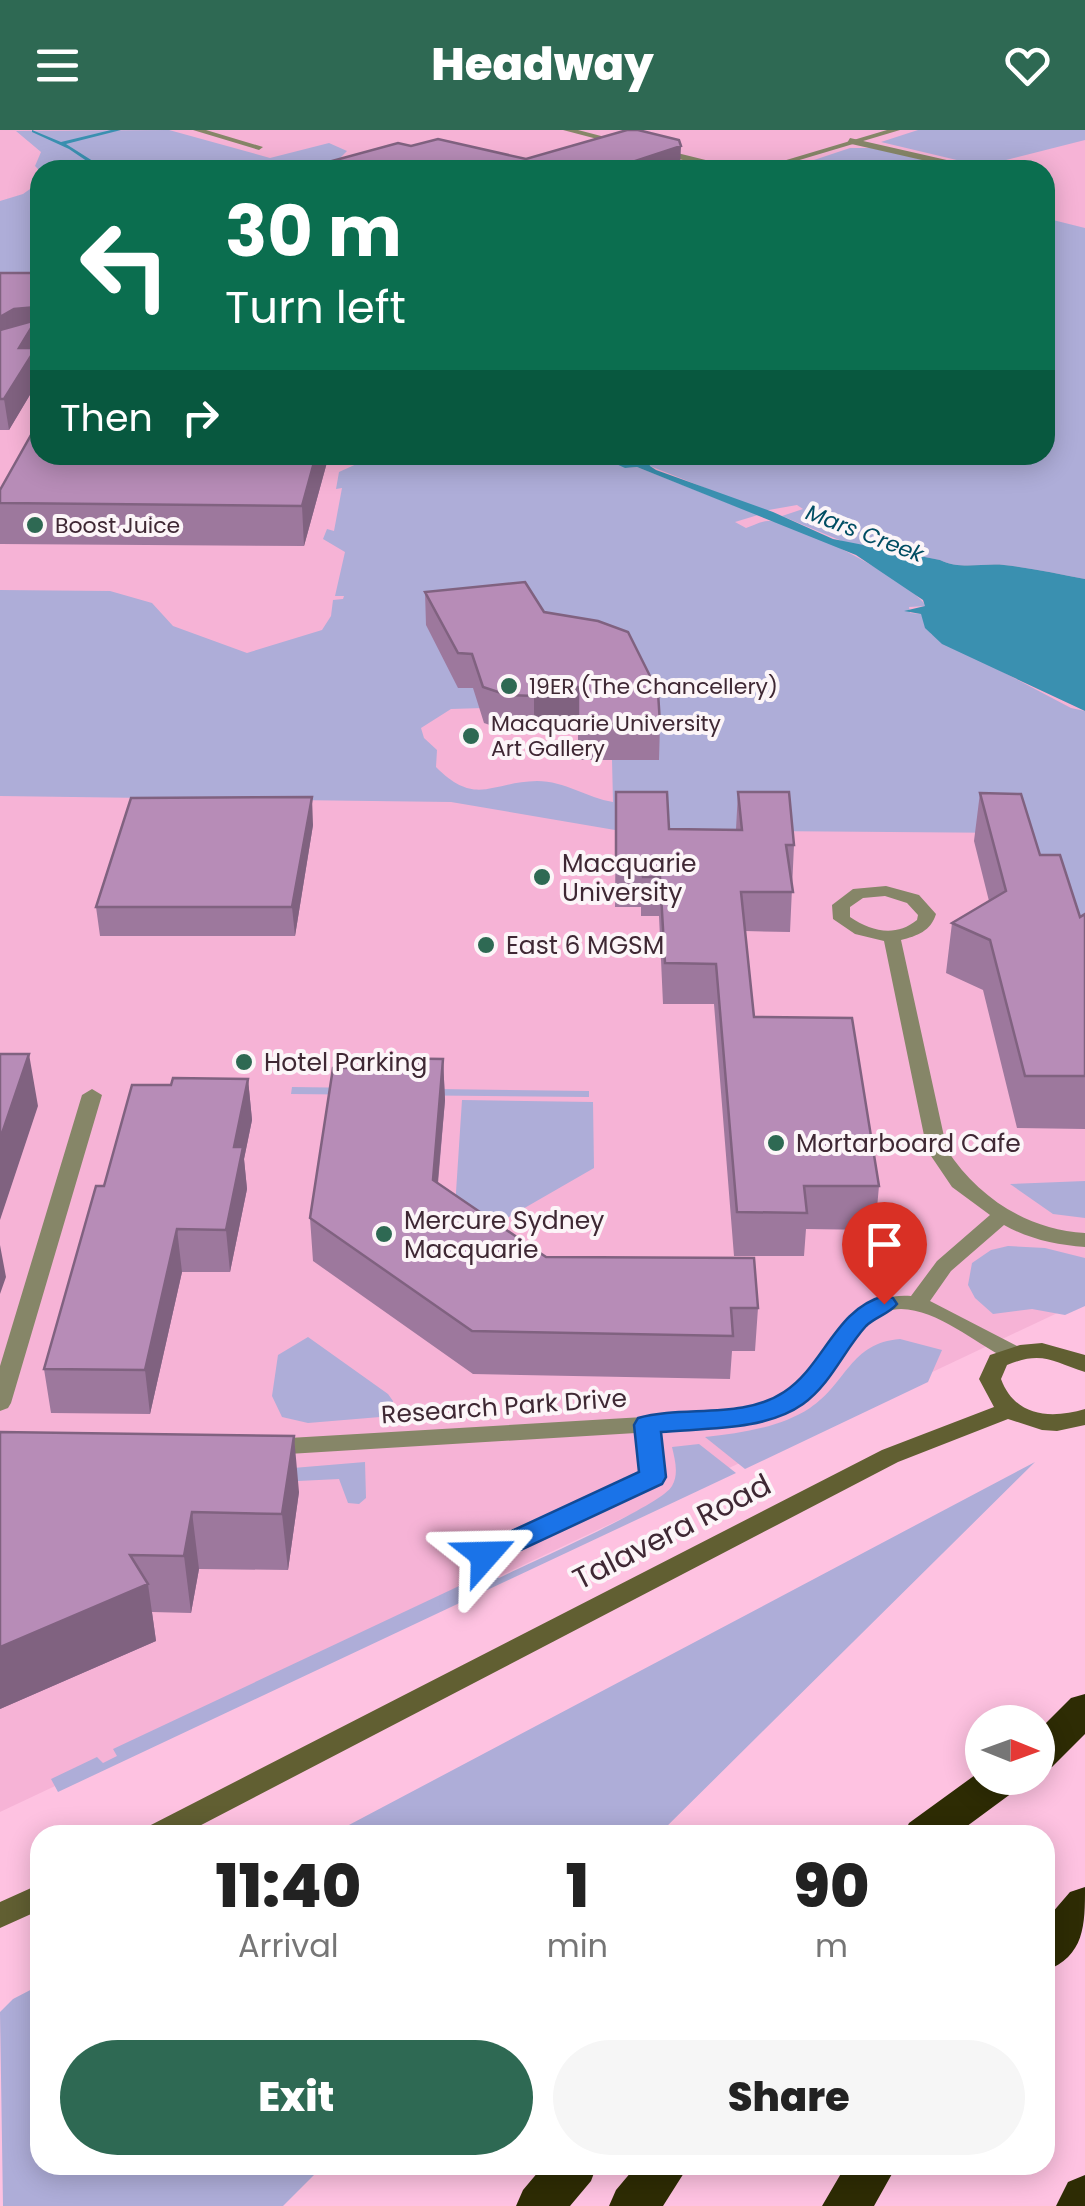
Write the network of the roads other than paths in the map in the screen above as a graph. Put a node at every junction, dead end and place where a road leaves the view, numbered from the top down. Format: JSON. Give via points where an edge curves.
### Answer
{"nodes":[{"id":1,"x":197,"y":130,"type":"edge"},
{"id":2,"x":567,"y":130,"type":"edge"},
{"id":3,"x":876,"y":130,"type":"edge"},
{"id":4,"x":896,"y":130,"type":"edge"},
{"id":5,"x":862,"y":137,"type":"junction"},
{"id":6,"x":850,"y":140,"type":"junction"},
{"id":7,"x":259,"y":146,"type":"dead end"},
{"id":8,"x":693,"y":160,"type":"edge"},
{"id":9,"x":787,"y":160,"type":"edge"},
{"id":10,"x":938,"y":160,"type":"edge"},
{"id":11,"x":892,"y":936,"type":"dead end"},
{"id":12,"x":92,"y":1095,"type":"dead end"},
{"id":13,"x":1003,"y":1216,"type":"junction"},
{"id":14,"x":1085,"y":1240,"type":"edge"},
{"id":15,"x":917,"y":1304,"type":"junction"},
{"id":16,"x":1013,"y":1353,"type":"junction"},
{"id":17,"x":1085,"y":1365,"type":"edge"},
{"id":18,"x":0,"y":1404,"type":"edge"},
{"id":19,"x":1010,"y":1410,"type":"junction"},
{"id":20,"x":1085,"y":1417,"type":"edge"},
{"id":21,"x":647,"y":1425,"type":"junction"},
{"id":22,"x":252,"y":1448,"type":"edge"},
{"id":23,"x":485,"y":1555,"type":"dead end"},
{"id":24,"x":1085,"y":1709,"type":"edge"},
{"id":25,"x":1055,"y":1738,"type":"edge"},
{"id":26,"x":979,"y":1795,"type":"edge"},
{"id":27,"x":999,"y":1795,"type":"edge"},
{"id":28,"x":176,"y":1825,"type":"edge"},
{"id":29,"x":938,"y":1825,"type":"edge"},
{"id":30,"x":969,"y":1825,"type":"edge"},
{"id":31,"x":30,"y":1901,"type":"edge"},
{"id":32,"x":1085,"y":1905,"type":"edge"},
{"id":33,"x":0,"y":1916,"type":"edge"},
{"id":34,"x":1055,"y":1940,"type":"edge"},
{"id":35,"x":566,"y":2175,"type":"edge"},
{"id":36,"x":658,"y":2175,"type":"edge"},
{"id":37,"x":867,"y":2175,"type":"edge"},
{"id":38,"x":1085,"y":2198,"type":"edge"},
{"id":39,"x":540,"y":2206,"type":"edge"},
{"id":40,"x":633,"y":2206,"type":"edge"},
{"id":41,"x":846,"y":2206,"type":"edge"},
{"id":42,"x":1080,"y":2206,"type":"edge"}],
"edges":[{"from":1,"to":7,"type":"street"},
{"from":2,"to":8,"type":"street"},
{"from":3,"to":5,"type":"street"},
{"from":4,"to":5,"type":"street"},
{"from":5,"to":6,"type":"street"},
{"from":6,"to":9,"type":"street"},
{"from":6,"to":10,"type":"street"},
{"from":11,"to":13,"type":"street","via":[[937,1150],[959,1183]]},
{"from":12,"to":18,"type":"street"},
{"from":13,"to":14,"type":"street","via":[[1048,1237]]},
{"from":13,"to":15,"type":"street","via":[[945,1262]]},
{"from":15,"to":16,"type":"street"},
{"from":15,"to":21,"type":"street","name":"Research Park Drive","via":[[884,1304],[859,1319],[810,1383],[770,1409]]},
{"from":16,"to":17,"type":"street","via":[[1046,1350]]},
{"from":16,"to":19,"type":"street","via":[[998,1360],[990,1379],[998,1401]]},
{"from":19,"to":20,"type":"street","via":[[1042,1423]]},
{"from":19,"to":28,"type":"street","name":"Talavera Road","via":[[890,1456]]},
{"from":21,"to":22,"type":"street","name":"Research Park Drive"},
{"from":21,"to":23,"type":"street","via":[[652,1477]]},
{"from":24,"to":25,"type":"highway"},
{"from":26,"to":29,"type":"highway"},
{"from":27,"to":30,"type":"highway"},
{"from":31,"to":33,"type":"street"},
{"from":32,"to":34,"type":"highway"},
{"from":35,"to":39,"type":"highway"},
{"from":36,"to":40,"type":"highway"},
{"from":37,"to":41,"type":"highway"},
{"from":38,"to":42,"type":"highway"}]}
